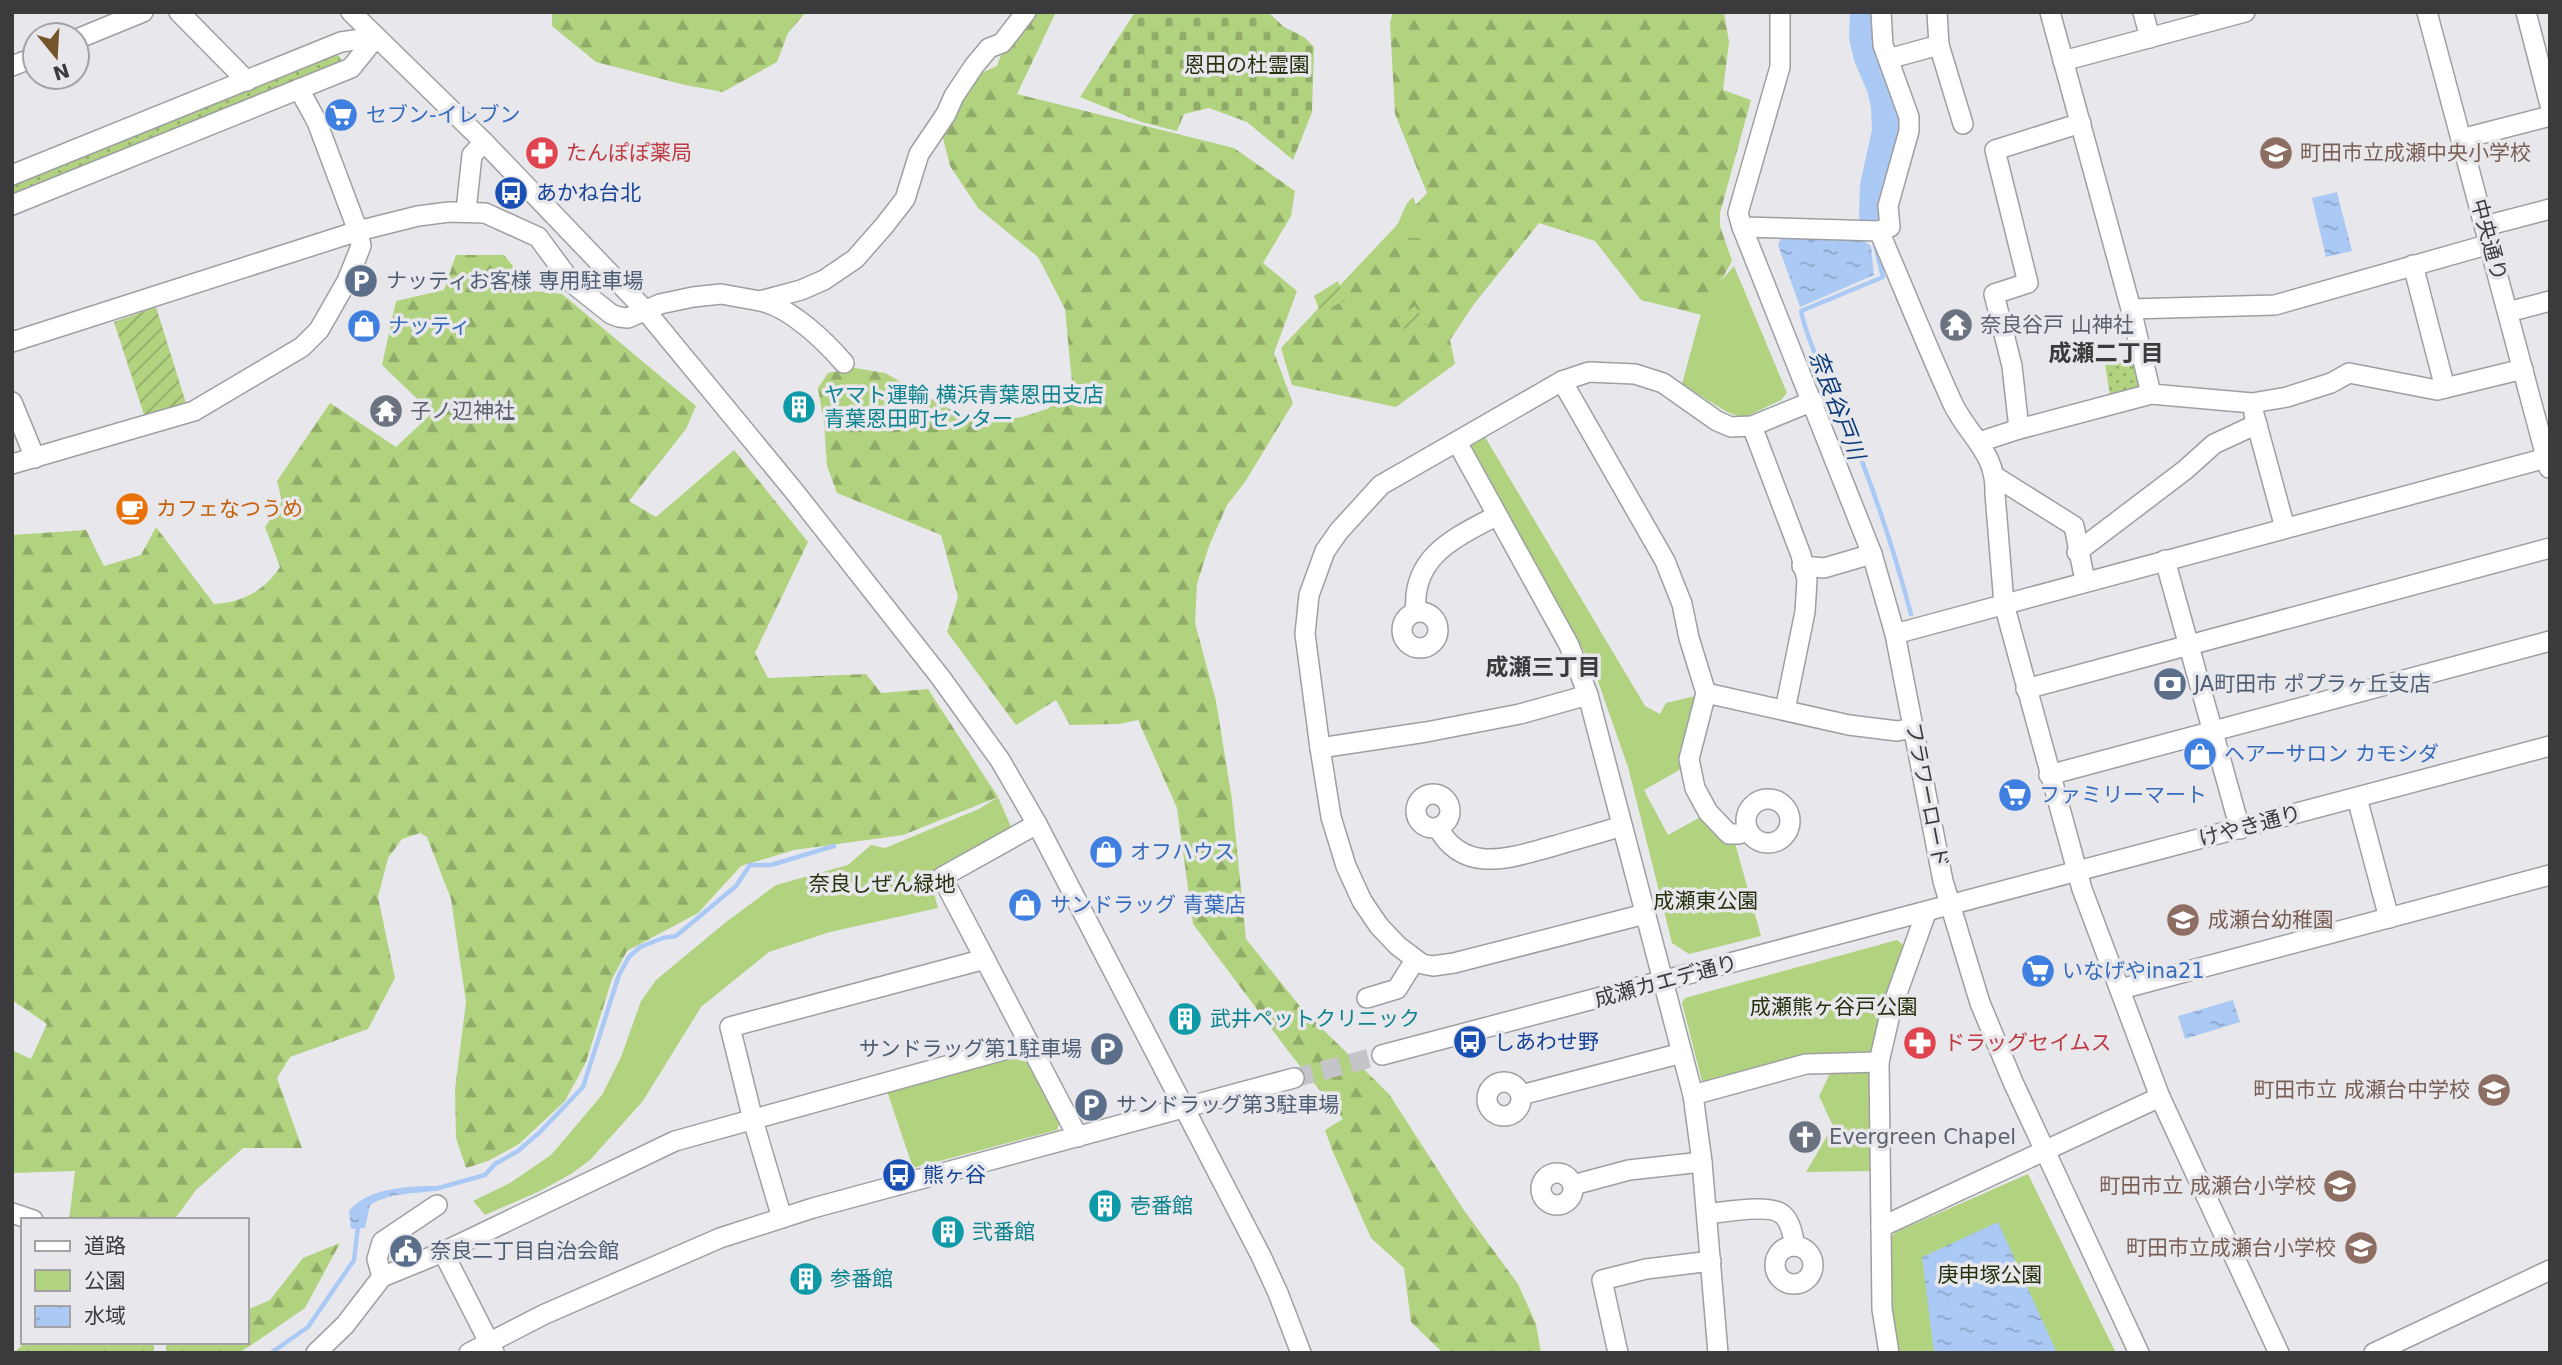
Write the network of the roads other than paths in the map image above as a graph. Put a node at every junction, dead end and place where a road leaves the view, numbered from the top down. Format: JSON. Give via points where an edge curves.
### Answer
{"nodes":[{"id":1,"x":143,"y":12,"type":"edge"},
{"id":2,"x":179,"y":12,"type":"edge"},
{"id":3,"x":351,"y":12,"type":"edge"},
{"id":4,"x":1026,"y":12,"type":"edge"},
{"id":5,"x":1780,"y":12,"type":"edge"},
{"id":6,"x":1881,"y":12,"type":"edge"},
{"id":7,"x":1937,"y":12,"type":"edge"},
{"id":8,"x":2050,"y":12,"type":"edge"},
{"id":9,"x":2143,"y":12,"type":"edge"},
{"id":10,"x":2427,"y":12,"type":"edge"},
{"id":11,"x":2526,"y":12,"type":"edge"},
{"id":12,"x":2239,"y":13,"type":"edge"},
{"id":13,"x":91,"y":34,"type":"edge"},
{"id":14,"x":376,"y":37,"type":"junction"},
{"id":15,"x":2150,"y":38,"type":"junction"},
{"id":16,"x":1939,"y":45,"type":"junction"},
{"id":17,"x":1888,"y":59,"type":"junction"},
{"id":18,"x":2063,"y":61,"type":"junction"},
{"id":19,"x":247,"y":81,"type":"junction"},
{"id":20,"x":299,"y":89,"type":"junction"},
{"id":21,"x":2550,"y":105,"type":"edge"},
{"id":22,"x":2550,"y":116,"type":"edge"},
{"id":23,"x":2081,"y":123,"type":"junction"},
{"id":24,"x":1963,"y":124,"type":"dead end"},
{"id":25,"x":2462,"y":139,"type":"junction"},
{"id":26,"x":484,"y":142,"type":"junction"},
{"id":27,"x":12,"y":175,"type":"edge"},
{"id":28,"x":12,"y":205,"type":"edge"},
{"id":29,"x":2550,"y":209,"type":"edge"},
{"id":30,"x":466,"y":211,"type":"junction"},
{"id":31,"x":1742,"y":227,"type":"junction"},
{"id":32,"x":358,"y":231,"type":"junction"},
{"id":33,"x":1879,"y":231,"type":"junction"},
{"id":34,"x":2488,"y":235,"type":"junction"},
{"id":35,"x":2413,"y":265,"type":"junction"},
{"id":36,"x":760,"y":301,"type":"junction"},
{"id":37,"x":2550,"y":302,"type":"edge"},
{"id":38,"x":2131,"y":309,"type":"junction"},
{"id":39,"x":645,"y":310,"type":"junction"},
{"id":40,"x":2508,"y":312,"type":"junction"},
{"id":41,"x":12,"y":342,"type":"edge"},
{"id":42,"x":844,"y":363,"type":"dead end"},
{"id":43,"x":2523,"y":369,"type":"junction"},
{"id":44,"x":1562,"y":380,"type":"junction"},
{"id":45,"x":2445,"y":388,"type":"junction"},
{"id":46,"x":2151,"y":394,"type":"junction"},
{"id":47,"x":1813,"y":401,"type":"junction"},
{"id":48,"x":12,"y":402,"type":"edge"},
{"id":49,"x":2252,"y":403,"type":"junction"},
{"id":50,"x":2257,"y":424,"type":"junction"},
{"id":51,"x":1752,"y":426,"type":"junction"},
{"id":52,"x":2019,"y":429,"type":"junction"},
{"id":53,"x":18,"y":432,"type":"edge"},
{"id":54,"x":1457,"y":442,"type":"junction"},
{"id":55,"x":1979,"y":442,"type":"junction"},
{"id":56,"x":35,"y":458,"type":"junction"},
{"id":57,"x":2549,"y":461,"type":"edge"},
{"id":58,"x":12,"y":464,"type":"edge"},
{"id":59,"x":1996,"y":477,"type":"junction"},
{"id":60,"x":1496,"y":516,"type":"junction"},
{"id":61,"x":2285,"y":528,"type":"junction"},
{"id":62,"x":2550,"y":548,"type":"edge"},
{"id":63,"x":2077,"y":552,"type":"junction"},
{"id":64,"x":1872,"y":554,"type":"junction"},
{"id":65,"x":2165,"y":560,"type":"junction"},
{"id":66,"x":1802,"y":566,"type":"junction"},
{"id":67,"x":2085,"y":582,"type":"junction"},
{"id":68,"x":2004,"y":604,"type":"junction"},
{"id":69,"x":1416,"y":612,"type":"dead end"},
{"id":70,"x":1895,"y":634,"type":"junction"},
{"id":71,"x":2550,"y":641,"type":"edge"},
{"id":72,"x":2189,"y":646,"type":"junction"},
{"id":73,"x":2026,"y":689,"type":"junction"},
{"id":74,"x":1706,"y":693,"type":"junction"},
{"id":75,"x":1588,"y":695,"type":"junction"},
{"id":76,"x":1785,"y":710,"type":"junction"},
{"id":77,"x":1914,"y":728,"type":"junction"},
{"id":78,"x":2213,"y":732,"type":"junction"},
{"id":79,"x":2550,"y":746,"type":"edge"},
{"id":80,"x":1320,"y":748,"type":"junction"},
{"id":81,"x":2049,"y":775,"type":"junction"},
{"id":82,"x":2357,"y":798,"type":"junction"},
{"id":83,"x":1037,"y":824,"type":"junction"},
{"id":84,"x":1622,"y":826,"type":"junction"},
{"id":85,"x":1438,"y":828,"type":"dead end"},
{"id":86,"x":2241,"y":829,"type":"junction"},
{"id":87,"x":1748,"y":830,"type":"dead end"},
{"id":88,"x":2077,"y":873,"type":"junction"},
{"id":89,"x":2550,"y":875,"type":"edge"},
{"id":90,"x":1950,"y":906,"type":"junction"},
{"id":91,"x":1926,"y":913,"type":"junction"},
{"id":92,"x":1645,"y":914,"type":"junction"},
{"id":93,"x":2389,"y":918,"type":"junction"},
{"id":94,"x":985,"y":959,"type":"junction"},
{"id":95,"x":1415,"y":960,"type":"junction"},
{"id":96,"x":1663,"y":982,"type":"junction"},
{"id":97,"x":2121,"y":989,"type":"junction"},
{"id":98,"x":1367,"y":998,"type":"dead end"},
{"id":99,"x":1029,"y":1043,"type":"junction"},
{"id":100,"x":1682,"y":1052,"type":"junction"},
{"id":101,"x":1382,"y":1055,"type":"tunnel mouth"},
{"id":102,"x":1879,"y":1062,"type":"junction"},
{"id":103,"x":1294,"y":1078,"type":"tunnel mouth"},
{"id":104,"x":1521,"y":1095,"type":"dead end"},
{"id":105,"x":1693,"y":1095,"type":"junction"},
{"id":106,"x":2160,"y":1097,"type":"junction"},
{"id":107,"x":1184,"y":1108,"type":"junction"},
{"id":108,"x":753,"y":1120,"type":"junction"},
{"id":109,"x":1078,"y":1137,"type":"junction"},
{"id":110,"x":2045,"y":1151,"type":"junction"},
{"id":111,"x":1702,"y":1162,"type":"junction"},
{"id":112,"x":1573,"y":1185,"type":"dead end"},
{"id":113,"x":437,"y":1205,"type":"dead end"},
{"id":114,"x":12,"y":1213,"type":"edge"},
{"id":115,"x":1707,"y":1214,"type":"junction"},
{"id":116,"x":33,"y":1215,"type":"edge"},
{"id":117,"x":782,"y":1217,"type":"junction"},
{"id":118,"x":1881,"y":1227,"type":"junction"},
{"id":119,"x":1795,"y":1246,"type":"dead end"},
{"id":120,"x":443,"y":1252,"type":"junction"},
{"id":121,"x":1711,"y":1261,"type":"junction"},
{"id":122,"x":2550,"y":1270,"type":"edge"},
{"id":123,"x":382,"y":1277,"type":"junction"},
{"id":124,"x":491,"y":1347,"type":"edge"},
{"id":125,"x":316,"y":1353,"type":"edge"},
{"id":126,"x":469,"y":1353,"type":"edge"},
{"id":127,"x":1301,"y":1353,"type":"edge"},
{"id":128,"x":1618,"y":1353,"type":"edge"},
{"id":129,"x":1718,"y":1353,"type":"edge"},
{"id":130,"x":1889,"y":1353,"type":"edge"},
{"id":131,"x":2139,"y":1353,"type":"edge"},
{"id":132,"x":2279,"y":1353,"type":"edge"},
{"id":133,"x":2374,"y":1353,"type":"edge"}],
"edges":[{"from":1,"to":13,"type":"street"},
{"from":2,"to":19,"type":"street"},
{"from":3,"to":14,"type":"street"},
{"from":4,"to":36,"type":"street","via":[[1002,43],[989,48],[974,65],[919,154],[905,199],[855,259],[824,280]]},
{"from":5,"to":31,"type":"street","via":[[1780,67],[1738,213]]},
{"from":6,"to":17,"type":"street"},
{"from":7,"to":16,"type":"street"},
{"from":8,"to":18,"type":"street"},
{"from":9,"to":15,"type":"street"},
{"from":10,"to":25,"type":"street","name":"中央通り"},
{"from":11,"to":21,"type":"street"},
{"from":12,"to":15,"type":"street"},
{"from":14,"to":19,"type":"street","via":[[341,42]]},
{"from":14,"to":20,"type":"street","via":[[351,68]]},
{"from":14,"to":26,"type":"street"},
{"from":15,"to":18,"type":"street"},
{"from":16,"to":17,"type":"street"},
{"from":16,"to":24,"type":"street"},
{"from":17,"to":33,"type":"street","via":[[1909,117],[1909,131],[1888,206],[1890,227]]},
{"from":18,"to":23,"type":"street"},
{"from":19,"to":27,"type":"street"},
{"from":20,"to":28,"type":"street"},
{"from":20,"to":32,"type":"street","via":[[317,122]]},
{"from":22,"to":25,"type":"street"},
{"from":23,"to":38,"type":"street"},
{"from":23,"to":52,"type":"street","via":[[1995,150],[2028,283],[1994,294],[2012,366]]},
{"from":25,"to":34,"type":"street","name":"中央通り"},
{"from":26,"to":30,"type":"street","via":[[472,155]]},
{"from":26,"to":39,"type":"street"},
{"from":29,"to":34,"type":"street"},
{"from":30,"to":32,"type":"street","via":[[418,215]]},
{"from":30,"to":39,"type":"street","via":[[485,213],[538,237],[572,283],[611,314],[628,317]]},
{"from":31,"to":33,"type":"street"},
{"from":31,"to":47,"type":"street","name":"フラワーロード"},
{"from":32,"to":41,"type":"street"},
{"from":32,"to":56,"type":"street","via":[[361,246],[347,281],[318,330],[302,346],[194,411]]},
{"from":33,"to":55,"type":"street","via":[[1955,408]]},
{"from":34,"to":35,"type":"street"},
{"from":34,"to":40,"type":"street","name":"中央通り"},
{"from":35,"to":38,"type":"street","via":[[2275,305]]},
{"from":35,"to":45,"type":"street"},
{"from":36,"to":39,"type":"street","via":[[721,294]]},
{"from":36,"to":42,"type":"street","via":[[802,324]]},
{"from":37,"to":40,"type":"street"},
{"from":38,"to":46,"type":"street"},
{"from":39,"to":83,"type":"street","via":[[941,678],[1000,760]]},
{"from":40,"to":43,"type":"street","name":"中央通り"},
{"from":43,"to":45,"type":"street"},
{"from":43,"to":57,"type":"street","name":"中央通り"},
{"from":44,"to":51,"type":"street","via":[[1589,372],[1635,374],[1663,383],[1717,421],[1731,427]]},
{"from":44,"to":54,"type":"street"},
{"from":44,"to":74,"type":"street","via":[[1665,561]]},
{"from":45,"to":49,"type":"street","via":[[2349,373],[2320,387]]},
{"from":46,"to":49,"type":"street"},
{"from":46,"to":52,"type":"street"},
{"from":47,"to":51,"type":"street"},
{"from":47,"to":64,"type":"street","name":"フラワーロード"},
{"from":48,"to":53,"type":"street"},
{"from":49,"to":50,"type":"street"},
{"from":50,"to":61,"type":"street"},
{"from":50,"to":63,"type":"street","via":[[2214,444]]},
{"from":51,"to":66,"type":"street"},
{"from":52,"to":55,"type":"street"},
{"from":53,"to":56,"type":"street"},
{"from":54,"to":60,"type":"street"},
{"from":54,"to":80,"type":"street","via":[[1381,485],[1325,551],[1309,595],[1305,634]]},
{"from":55,"to":59,"type":"street"},
{"from":56,"to":58,"type":"street"},
{"from":57,"to":61,"type":"street"},
{"from":59,"to":63,"type":"street","via":[[2074,526]]},
{"from":59,"to":68,"type":"street"},
{"from":60,"to":69,"type":"street","via":[[1430,558],[1419,580]]},
{"from":60,"to":75,"type":"street","via":[[1569,645]]},
{"from":61,"to":65,"type":"street"},
{"from":62,"to":72,"type":"street"},
{"from":63,"to":67,"type":"street"},
{"from":64,"to":66,"type":"street","via":[[1824,568]]},
{"from":64,"to":70,"type":"street","name":"フラワーロード"},
{"from":65,"to":67,"type":"street"},
{"from":65,"to":72,"type":"street"},
{"from":66,"to":76,"type":"street","via":[[1808,595]]},
{"from":67,"to":68,"type":"street"},
{"from":68,"to":70,"type":"street"},
{"from":68,"to":73,"type":"street"},
{"from":70,"to":77,"type":"street","name":"フラワーロード"},
{"from":71,"to":78,"type":"street"},
{"from":72,"to":73,"type":"street"},
{"from":72,"to":78,"type":"street"},
{"from":73,"to":81,"type":"street"},
{"from":74,"to":76,"type":"street"},
{"from":74,"to":87,"type":"street","via":[[1689,759],[1695,788],[1708,812],[1729,834]]},
{"from":75,"to":80,"type":"street","via":[[1520,715]]},
{"from":75,"to":84,"type":"street"},
{"from":76,"to":77,"type":"street","via":[[1849,725],[1897,731]]},
{"from":77,"to":90,"type":"street","name":"フラワーロード"},
{"from":78,"to":81,"type":"street"},
{"from":78,"to":86,"type":"street"},
{"from":79,"to":82,"type":"street","name":"けやき通り"},
{"from":80,"to":95,"type":"street","via":[[1331,817],[1346,866],[1379,926]]},
{"from":81,"to":88,"type":"street"},
{"from":82,"to":86,"type":"street","name":"けやき通り"},
{"from":82,"to":93,"type":"street"},
{"from":83,"to":94,"type":"street","via":[[942,877]]},
{"from":83,"to":107,"type":"street"},
{"from":84,"to":85,"type":"street","via":[[1507,859],[1483,860],[1446,842]]},
{"from":84,"to":92,"type":"street"},
{"from":86,"to":88,"type":"street","name":"けやき通り"},
{"from":88,"to":90,"type":"street","name":"けやき通り"},
{"from":88,"to":97,"type":"street"},
{"from":89,"to":93,"type":"street"},
{"from":90,"to":91,"type":"street","name":"成瀬カエデ通り"},
{"from":90,"to":110,"type":"street","name":"フラワーロード","via":[[1980,1003]]},
{"from":91,"to":96,"type":"street","name":"成瀬カエデ通り"},
{"from":91,"to":102,"type":"street","via":[[1891,1010]]},
{"from":92,"to":95,"type":"street","via":[[1454,963],[1433,966]]},
{"from":92,"to":96,"type":"street"},
{"from":93,"to":97,"type":"street"},
{"from":94,"to":99,"type":"street"},
{"from":94,"to":108,"type":"street","via":[[730,1027]]},
{"from":95,"to":98,"type":"street","via":[[1397,989]]},
{"from":96,"to":100,"type":"street"},
{"from":96,"to":101,"type":"street","name":"成瀬カエデ通り"},
{"from":97,"to":106,"type":"street"},
{"from":99,"to":108,"type":"street"},
{"from":99,"to":109,"type":"street"},
{"from":100,"to":104,"type":"street"},
{"from":100,"to":105,"type":"street"},
{"from":102,"to":105,"type":"street","via":[[1806,1064]]},
{"from":102,"to":118,"type":"street"},
{"from":103,"to":107,"type":"street"},
{"from":105,"to":111,"type":"street"},
{"from":106,"to":110,"type":"street"},
{"from":106,"to":132,"type":"street"},
{"from":107,"to":109,"type":"street"},
{"from":107,"to":127,"type":"street","via":[[1278,1293]]},
{"from":108,"to":117,"type":"street"},
{"from":108,"to":120,"type":"street","via":[[675,1141]]},
{"from":109,"to":117,"type":"street"},
{"from":110,"to":118,"type":"street"},
{"from":110,"to":131,"type":"street","name":"フラワーロード"},
{"from":111,"to":112,"type":"street","via":[[1629,1170]]},
{"from":111,"to":115,"type":"street"},
{"from":113,"to":123,"type":"street","via":[[382,1242],[377,1259]]},
{"from":114,"to":116,"type":"street"},
{"from":115,"to":119,"type":"street","via":[[1769,1209],[1783,1214]]},
{"from":115,"to":121,"type":"street"},
{"from":117,"to":124,"type":"street","via":[[681,1254]]},
{"from":118,"to":130,"type":"street","via":[[1882,1309]]},
{"from":120,"to":123,"type":"street"},
{"from":120,"to":124,"type":"street"},
{"from":121,"to":128,"type":"street","via":[[1602,1280]]},
{"from":121,"to":129,"type":"street"},
{"from":122,"to":133,"type":"street"},
{"from":123,"to":125,"type":"street","via":[[345,1325]]},
{"from":124,"to":126,"type":"street"}]}
